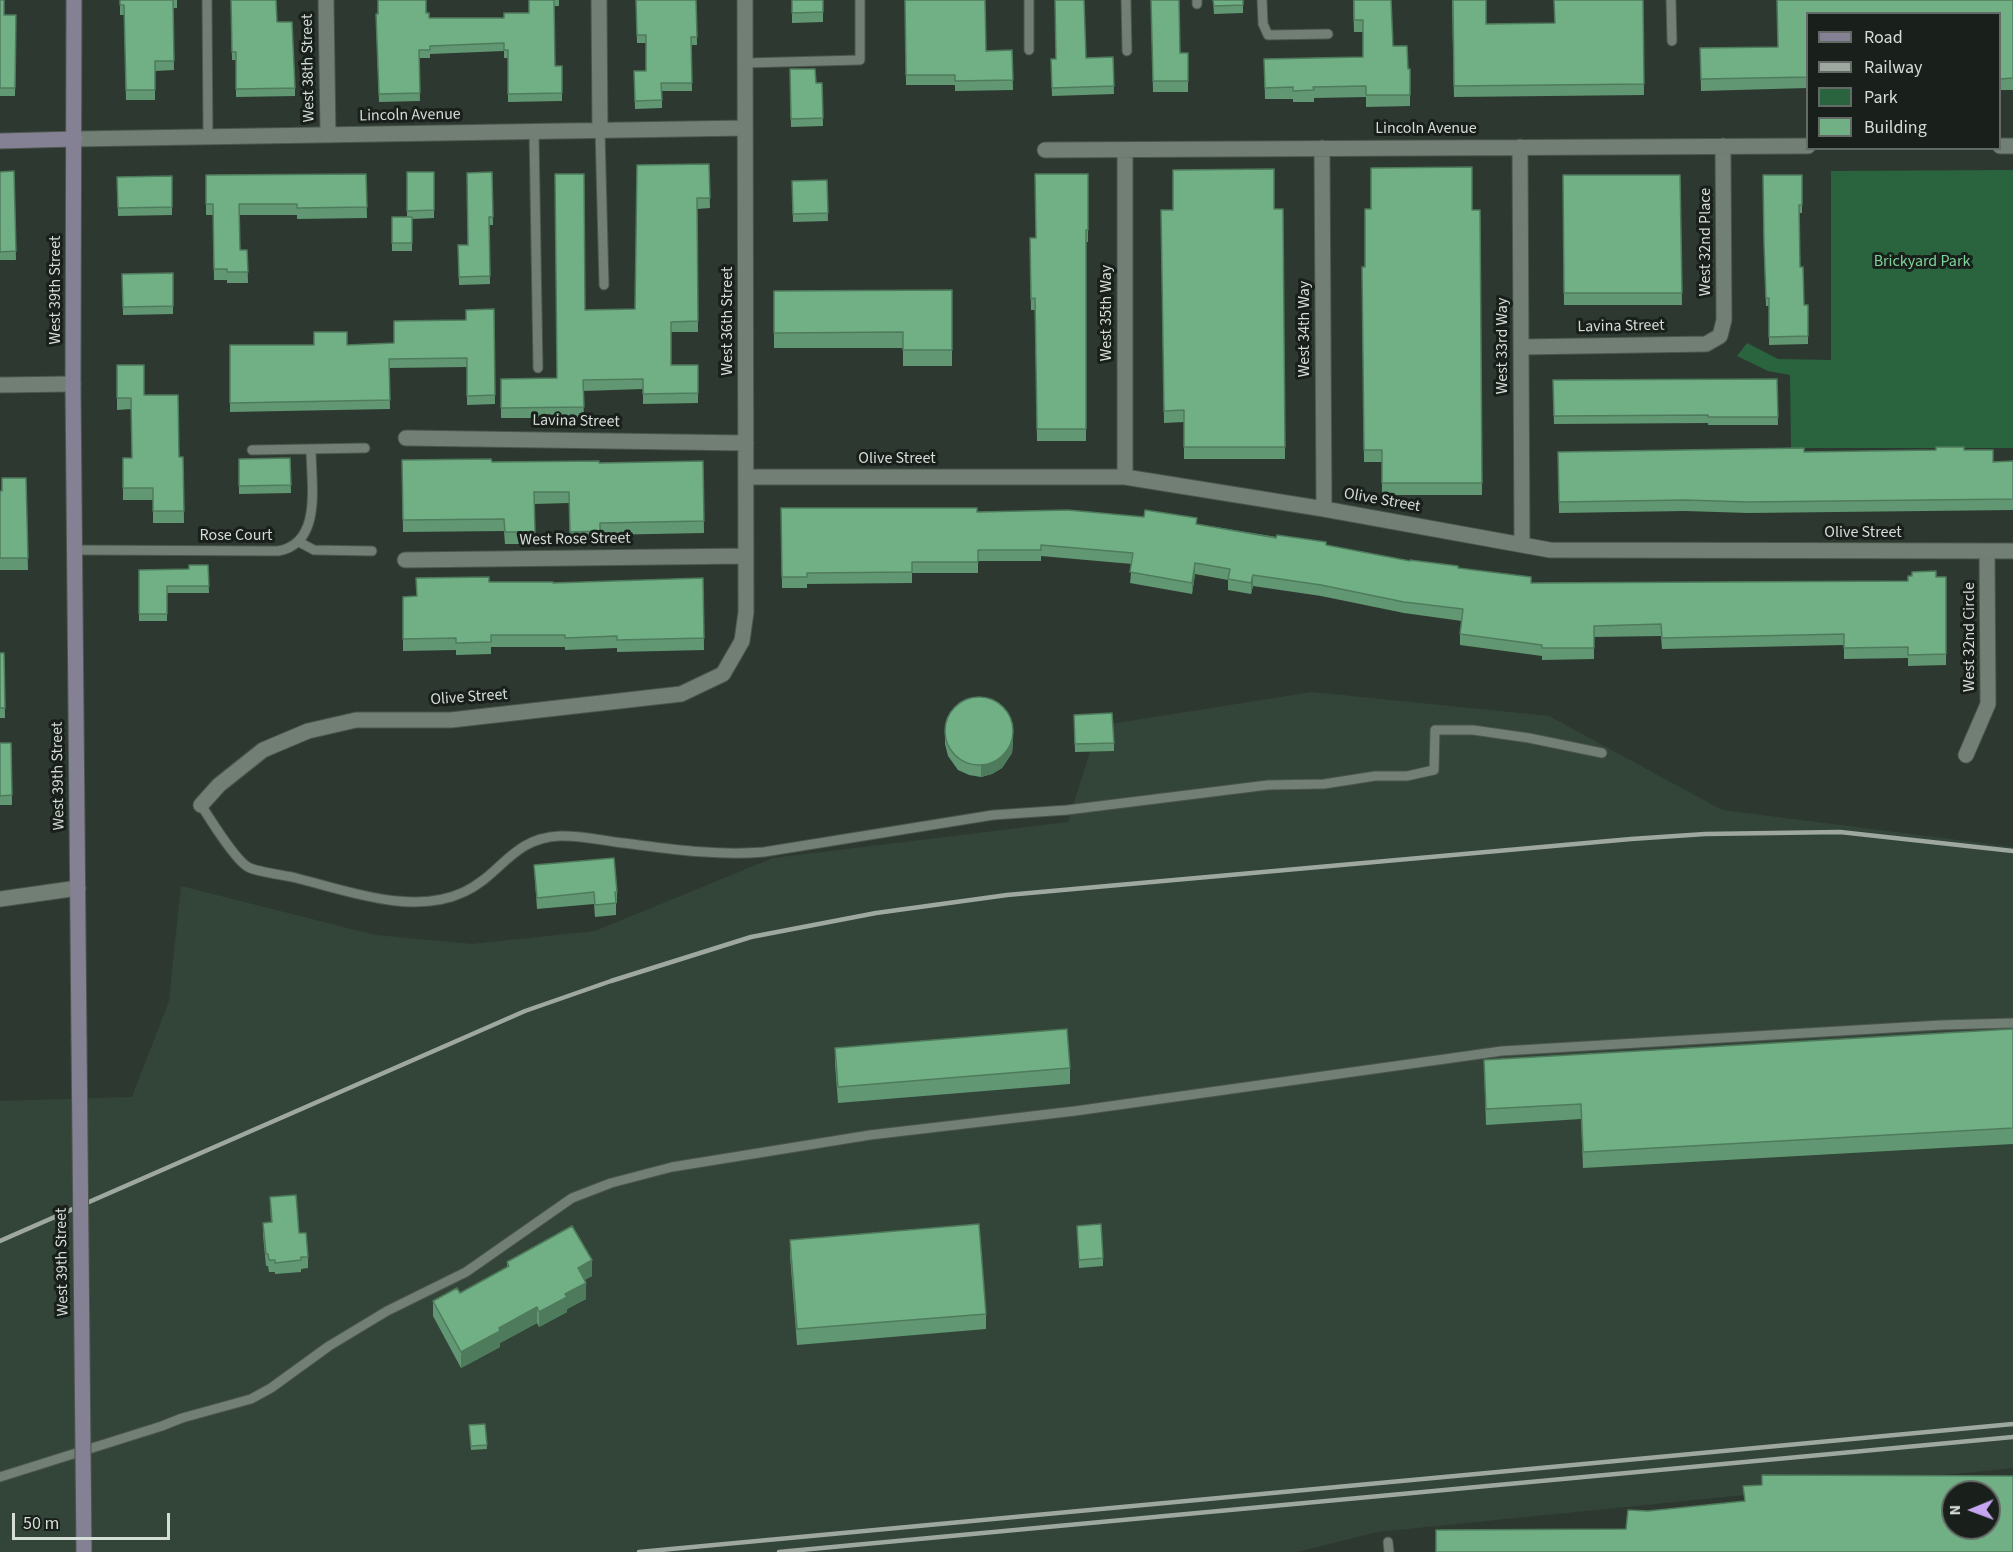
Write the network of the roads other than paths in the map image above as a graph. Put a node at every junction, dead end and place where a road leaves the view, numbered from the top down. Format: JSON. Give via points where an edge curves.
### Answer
{"nodes":[{"id":1,"x":74,"y":0,"type":"edge"},
{"id":2,"x":207,"y":0,"type":"edge"},
{"id":3,"x":326,"y":0,"type":"edge"},
{"id":4,"x":600,"y":0,"type":"edge"},
{"id":5,"x":745,"y":0,"type":"edge"},
{"id":6,"x":860,"y":0,"type":"edge"},
{"id":7,"x":1029,"y":0,"type":"edge"},
{"id":8,"x":1126,"y":0,"type":"edge"},
{"id":9,"x":1262,"y":0,"type":"edge"},
{"id":10,"x":1671,"y":0,"type":"edge"},
{"id":11,"x":1328,"y":34,"type":"dead end"},
{"id":12,"x":1672,"y":41,"type":"dead end"},
{"id":13,"x":1029,"y":50,"type":"dead end"},
{"id":14,"x":1127,"y":51,"type":"dead end"},
{"id":15,"x":745,"y":63,"type":"junction"},
{"id":16,"x":745,"y":128,"type":"junction"},
{"id":17,"x":600,"y":130,"type":"junction"},
{"id":18,"x":534,"y":132,"type":"junction"},
{"id":19,"x":328,"y":135,"type":"junction"},
{"id":20,"x":208,"y":137,"type":"junction"},
{"id":21,"x":75,"y":140,"type":"junction"},
{"id":22,"x":0,"y":141,"type":"edge"},
{"id":23,"x":1723,"y":146,"type":"junction"},
{"id":24,"x":1806,"y":146,"type":"edge"},
{"id":25,"x":1520,"y":147,"type":"junction"},
{"id":26,"x":1322,"y":148,"type":"junction"},
{"id":27,"x":1045,"y":150,"type":"dead end"},
{"id":28,"x":1125,"y":150,"type":"junction"},
{"id":29,"x":604,"y":285,"type":"dead end"},
{"id":30,"x":1720,"y":336,"type":"joint"},
{"id":31,"x":1521,"y":347,"type":"junction"},
{"id":32,"x":538,"y":368,"type":"dead end"},
{"id":33,"x":74,"y":384,"type":"junction"},
{"id":34,"x":0,"y":385,"type":"edge"},
{"id":35,"x":406,"y":438,"type":"dead end"},
{"id":36,"x":746,"y":442,"type":"junction"},
{"id":37,"x":365,"y":448,"type":"dead end"},
{"id":38,"x":311,"y":449,"type":"junction"},
{"id":39,"x":252,"y":450,"type":"dead end"},
{"id":40,"x":746,"y":477,"type":"junction"},
{"id":41,"x":1125,"y":477,"type":"junction"},
{"id":42,"x":1324,"y":509,"type":"junction"},
{"id":43,"x":299,"y":542,"type":"junction"},
{"id":44,"x":1522,"y":545,"type":"junction"},
{"id":45,"x":75,"y":550,"type":"junction"},
{"id":46,"x":372,"y":550,"type":"dead end"},
{"id":47,"x":1988,"y":551,"type":"junction"},
{"id":48,"x":2013,"y":551,"type":"edge"},
{"id":49,"x":747,"y":556,"type":"junction"},
{"id":50,"x":405,"y":560,"type":"dead end"},
{"id":51,"x":742,"y":641,"type":"joint"},
{"id":52,"x":1602,"y":753,"type":"dead end"},
{"id":53,"x":1966,"y":755,"type":"dead end"},
{"id":54,"x":201,"y":806,"type":"joint"},
{"id":55,"x":78,"y":888,"type":"junction"},
{"id":56,"x":0,"y":899,"type":"edge"},
{"id":57,"x":2013,"y":1023,"type":"edge"},
{"id":58,"x":0,"y":1478,"type":"edge"},
{"id":59,"x":84,"y":1552,"type":"edge"}],
"edges":[{"from":1,"to":21,"type":"street","name":"West 39th Street"},
{"from":2,"to":20,"type":"lane"},
{"from":3,"to":19,"type":"street","name":"West 38th Street"},
{"from":4,"to":17,"type":"street"},
{"from":5,"to":15,"type":"street","name":"West 36th Street"},
{"from":6,"to":15,"type":"lane","via":[[860,60]]},
{"from":7,"to":13,"type":"lane"},
{"from":8,"to":14,"type":"lane"},
{"from":9,"to":11,"type":"lane","via":[[1263,24],[1268,35]]},
{"from":10,"to":12,"type":"lane"},
{"from":15,"to":16,"type":"street","name":"West 36th Street"},
{"from":16,"to":17,"type":"street","name":"Lincoln Avenue"},
{"from":16,"to":36,"type":"street","name":"West 36th Street"},
{"from":17,"to":18,"type":"street","name":"Lincoln Avenue"},
{"from":17,"to":29,"type":"lane"},
{"from":18,"to":19,"type":"street","name":"Lincoln Avenue"},
{"from":18,"to":32,"type":"lane"},
{"from":19,"to":20,"type":"street","name":"Lincoln Avenue"},
{"from":20,"to":21,"type":"street","name":"Lincoln Avenue"},
{"from":21,"to":22,"type":"street"},
{"from":21,"to":33,"type":"street","name":"West 39th Street"},
{"from":23,"to":24,"type":"street","name":"Lincoln Avenue"},
{"from":23,"to":25,"type":"street","name":"Lincoln Avenue"},
{"from":23,"to":30,"type":"street","name":"West 32nd Place","via":[[1724,320]]},
{"from":25,"to":26,"type":"street","name":"Lincoln Avenue"},
{"from":25,"to":31,"type":"street","name":"West 33rd Way"},
{"from":26,"to":28,"type":"street","name":"Lincoln Avenue"},
{"from":26,"to":42,"type":"street","name":"West 34th Way"},
{"from":27,"to":28,"type":"street","name":"Lincoln Avenue"},
{"from":28,"to":41,"type":"street","name":"West 35th Way"},
{"from":30,"to":31,"type":"street","name":"Lavina Street","via":[[1706,344]]},
{"from":31,"to":44,"type":"street","name":"West 33rd Way"},
{"from":33,"to":34,"type":"street"},
{"from":33,"to":45,"type":"street","name":"West 39th Street"},
{"from":35,"to":36,"type":"street","name":"Lavina Street"},
{"from":36,"to":40,"type":"street","name":"West 36th Street"},
{"from":37,"to":38,"type":"lane"},
{"from":38,"to":39,"type":"lane"},
{"from":38,"to":43,"type":"lane","via":[[311,516],[308,530]]},
{"from":40,"to":41,"type":"street","name":"Olive Street"},
{"from":40,"to":49,"type":"street","name":"West 36th Street"},
{"from":41,"to":42,"type":"street","name":"Olive Street"},
{"from":42,"to":44,"type":"street","name":"Olive Street"},
{"from":43,"to":45,"type":"lane","name":"Rose Court","via":[[278,551]]},
{"from":43,"to":46,"type":"lane","via":[[314,550]]},
{"from":44,"to":47,"type":"street","name":"Olive Street","via":[[1550,550]]},
{"from":45,"to":55,"type":"street","name":"West 39th Street"},
{"from":47,"to":48,"type":"street","name":"Olive Street"},
{"from":47,"to":53,"type":"street","name":"West 32nd Circle","via":[[1988,704]]},
{"from":49,"to":50,"type":"street","name":"West Rose Street"},
{"from":49,"to":51,"type":"street","name":"West 36th Street"},
{"from":51,"to":54,"type":"street","name":"Olive Street","via":[[723,674],[681,694],[451,720],[356,720],[308,731],[263,750],[219,785]]},
{"from":52,"to":54,"type":"lane","via":[[1473,730],[1435,730],[1434,770],[1407,776],[1268,785],[1067,810],[993,815],[755,853],[697,853],[560,836],[523,846],[467,891],[416,903],[247,867]]},
{"from":55,"to":56,"type":"street"},
{"from":55,"to":59,"type":"street","name":"West 39th Street","bridge":true},
{"from":57,"to":58,"type":"lane","via":[[1502,1051],[1087,1110],[870,1135],[672,1167],[572,1198],[466,1272],[387,1311],[329,1346],[272,1389],[251,1399]]}]}
